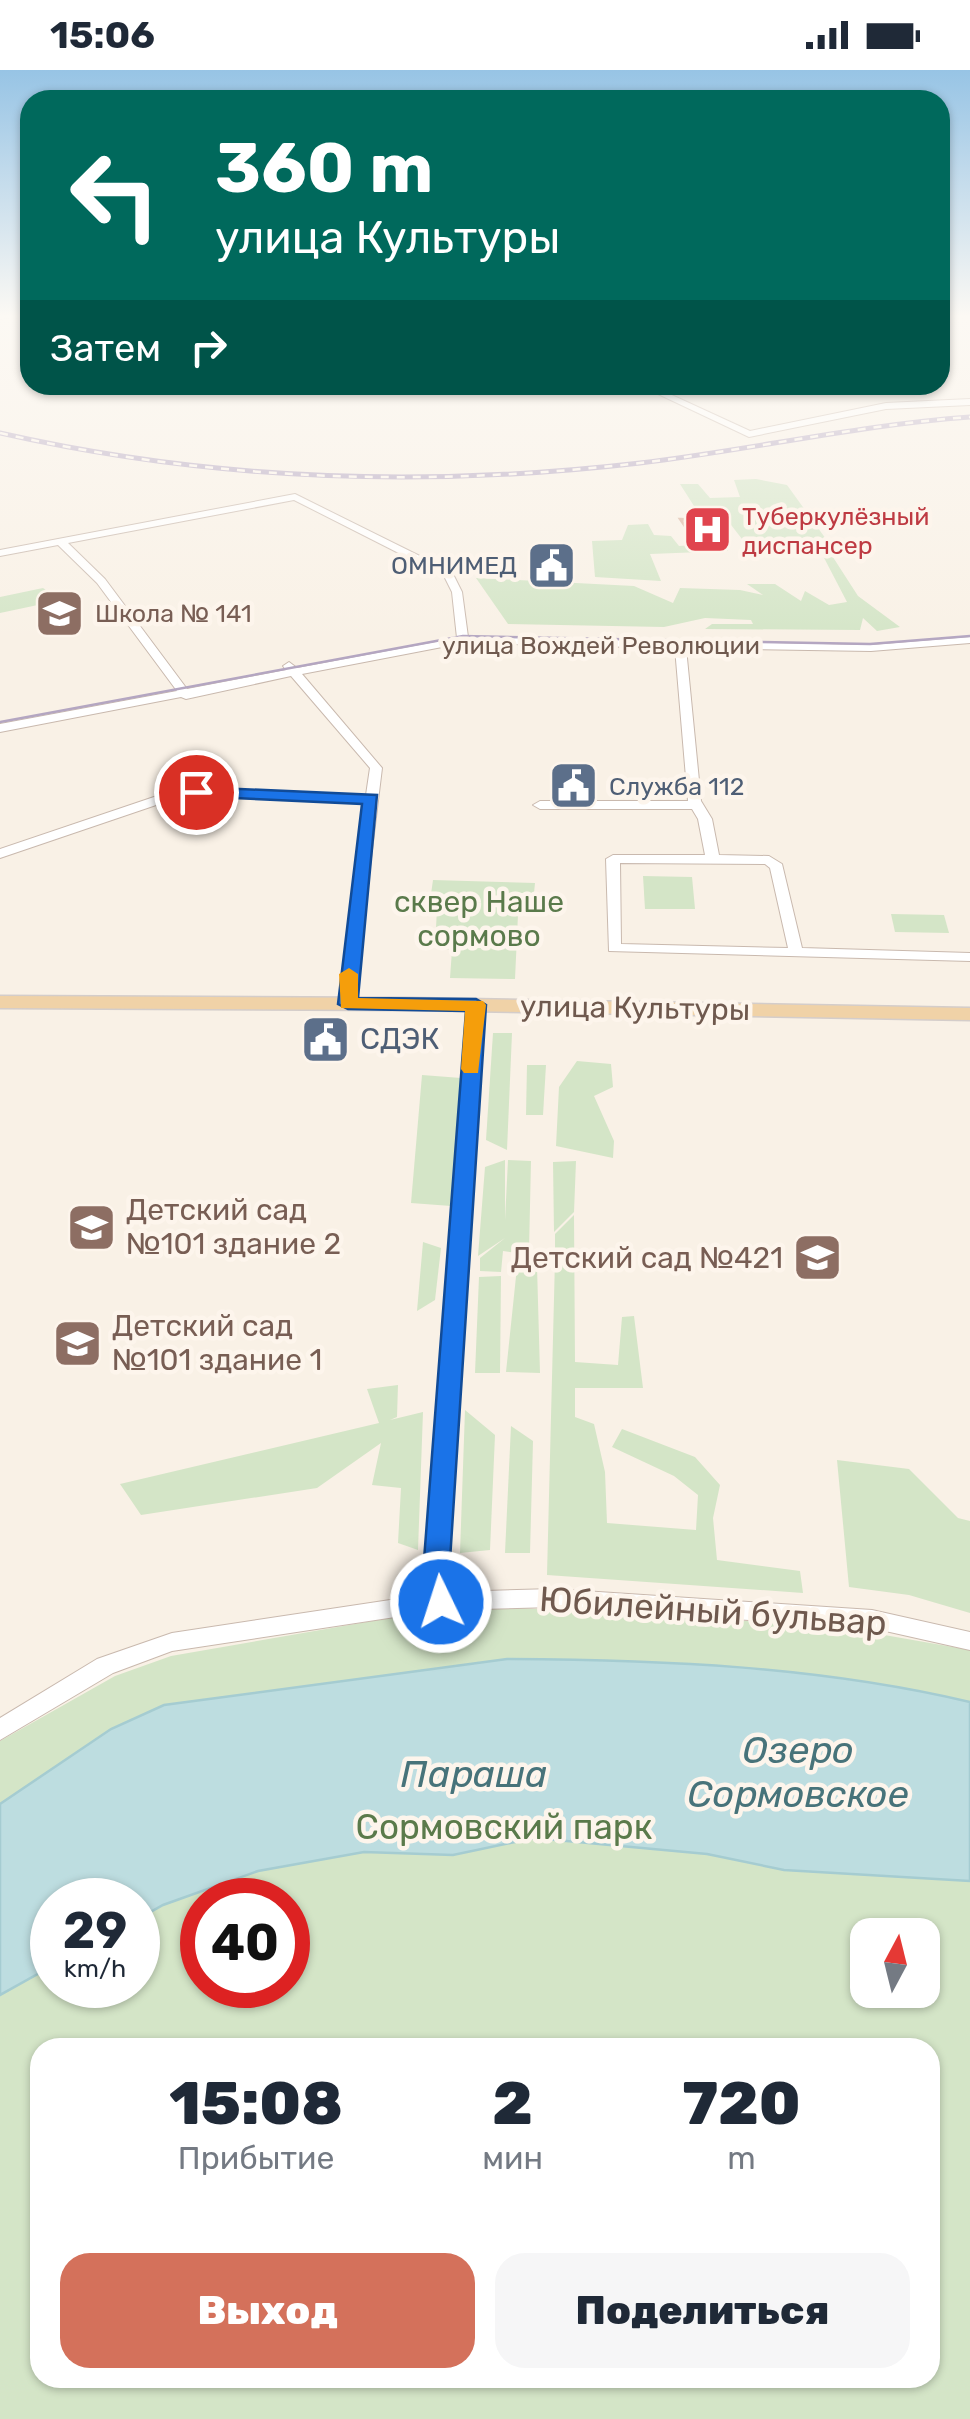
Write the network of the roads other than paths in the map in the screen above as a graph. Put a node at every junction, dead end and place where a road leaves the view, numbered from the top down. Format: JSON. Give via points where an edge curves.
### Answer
{"nodes":[{"id":1,"x":727,"y":424,"type":"edge"},
{"id":2,"x":796,"y":424,"type":"edge"},
{"id":3,"x":60,"y":540,"type":"junction"},
{"id":4,"x":0,"y":554,"type":"edge"},
{"id":5,"x":970,"y":632,"type":"edge"},
{"id":6,"x":463,"y":636,"type":"junction"},
{"id":7,"x":970,"y":640,"type":"edge"},
{"id":8,"x":680,"y":644,"type":"junction"},
{"id":9,"x":292,"y":670,"type":"junction"},
{"id":10,"x":183,"y":691,"type":"junction"},
{"id":11,"x":0,"y":717,"type":"edge"},
{"id":12,"x":0,"y":728,"type":"edge"},
{"id":13,"x":371,"y":799,"type":"junction"},
{"id":14,"x":695,"y":803,"type":"junction"},
{"id":15,"x":540,"y":805,"type":"dead end"},
{"id":16,"x":0,"y":854,"type":"edge"},
{"id":17,"x":713,"y":859,"type":"junction"},
{"id":18,"x":796,"y":952,"type":"junction"},
{"id":19,"x":970,"y":957,"type":"edge"},
{"id":20,"x":0,"y":1002,"type":"edge"},
{"id":21,"x":348,"y":1004,"type":"junction"},
{"id":22,"x":476,"y":1005,"type":"junction"},
{"id":23,"x":970,"y":1014,"type":"edge"},
{"id":24,"x":441,"y":1602,"type":"junction"},
{"id":25,"x":970,"y":1641,"type":"edge"},
{"id":26,"x":0,"y":1730,"type":"edge"}],
"edges":[{"from":1,"to":2,"type":"street","via":[[749,434]]},
{"from":3,"to":4,"type":"street"},
{"from":3,"to":6,"type":"street","via":[[295,498],[448,574]]},
{"from":3,"to":10,"type":"street","via":[[102,582]]},
{"from":5,"to":6,"type":"street","name":"улица Вождей Революции","via":[[865,640]]},
{"from":6,"to":8,"type":"street","name":"улица Вождей Революции"},
{"from":6,"to":9,"type":"street","name":"улица Вождей Революции"},
{"from":7,"to":8,"type":"street","name":"улица Вождей Революции","via":[[872,648]]},
{"from":8,"to":14,"type":"street"},
{"from":9,"to":10,"type":"street","name":"улица Вождей Революции"},
{"from":9,"to":13,"type":"street","via":[[376,768]]},
{"from":10,"to":11,"type":"street","name":"улица Вождей Революции"},
{"from":10,"to":12,"type":"street","name":"улица Вождей Революции"},
{"from":13,"to":16,"type":"street","via":[[196,792]]},
{"from":13,"to":21,"type":"street"},
{"from":14,"to":15,"type":"street"},
{"from":14,"to":17,"type":"street"},
{"from":17,"to":18,"type":"street","via":[[769,860],[777,868]]},
{"from":17,"to":18,"type":"street","via":[[613,859],[614,948]]},
{"from":18,"to":19,"type":"street"},
{"from":20,"to":21,"type":"main road","name":"улица Культуры"},
{"from":21,"to":22,"type":"main road","name":"улица Культуры"},
{"from":22,"to":23,"type":"main road","name":"улица Культуры"},
{"from":22,"to":24,"type":"street","via":[[437,1560]]},
{"from":24,"to":25,"type":"street","name":"Юбилейный бульвар","via":[[553,1598],[852,1618]]},
{"from":24,"to":26,"type":"street","name":"Юбилейный бульвар","via":[[172,1642],[105,1666]]}]}
